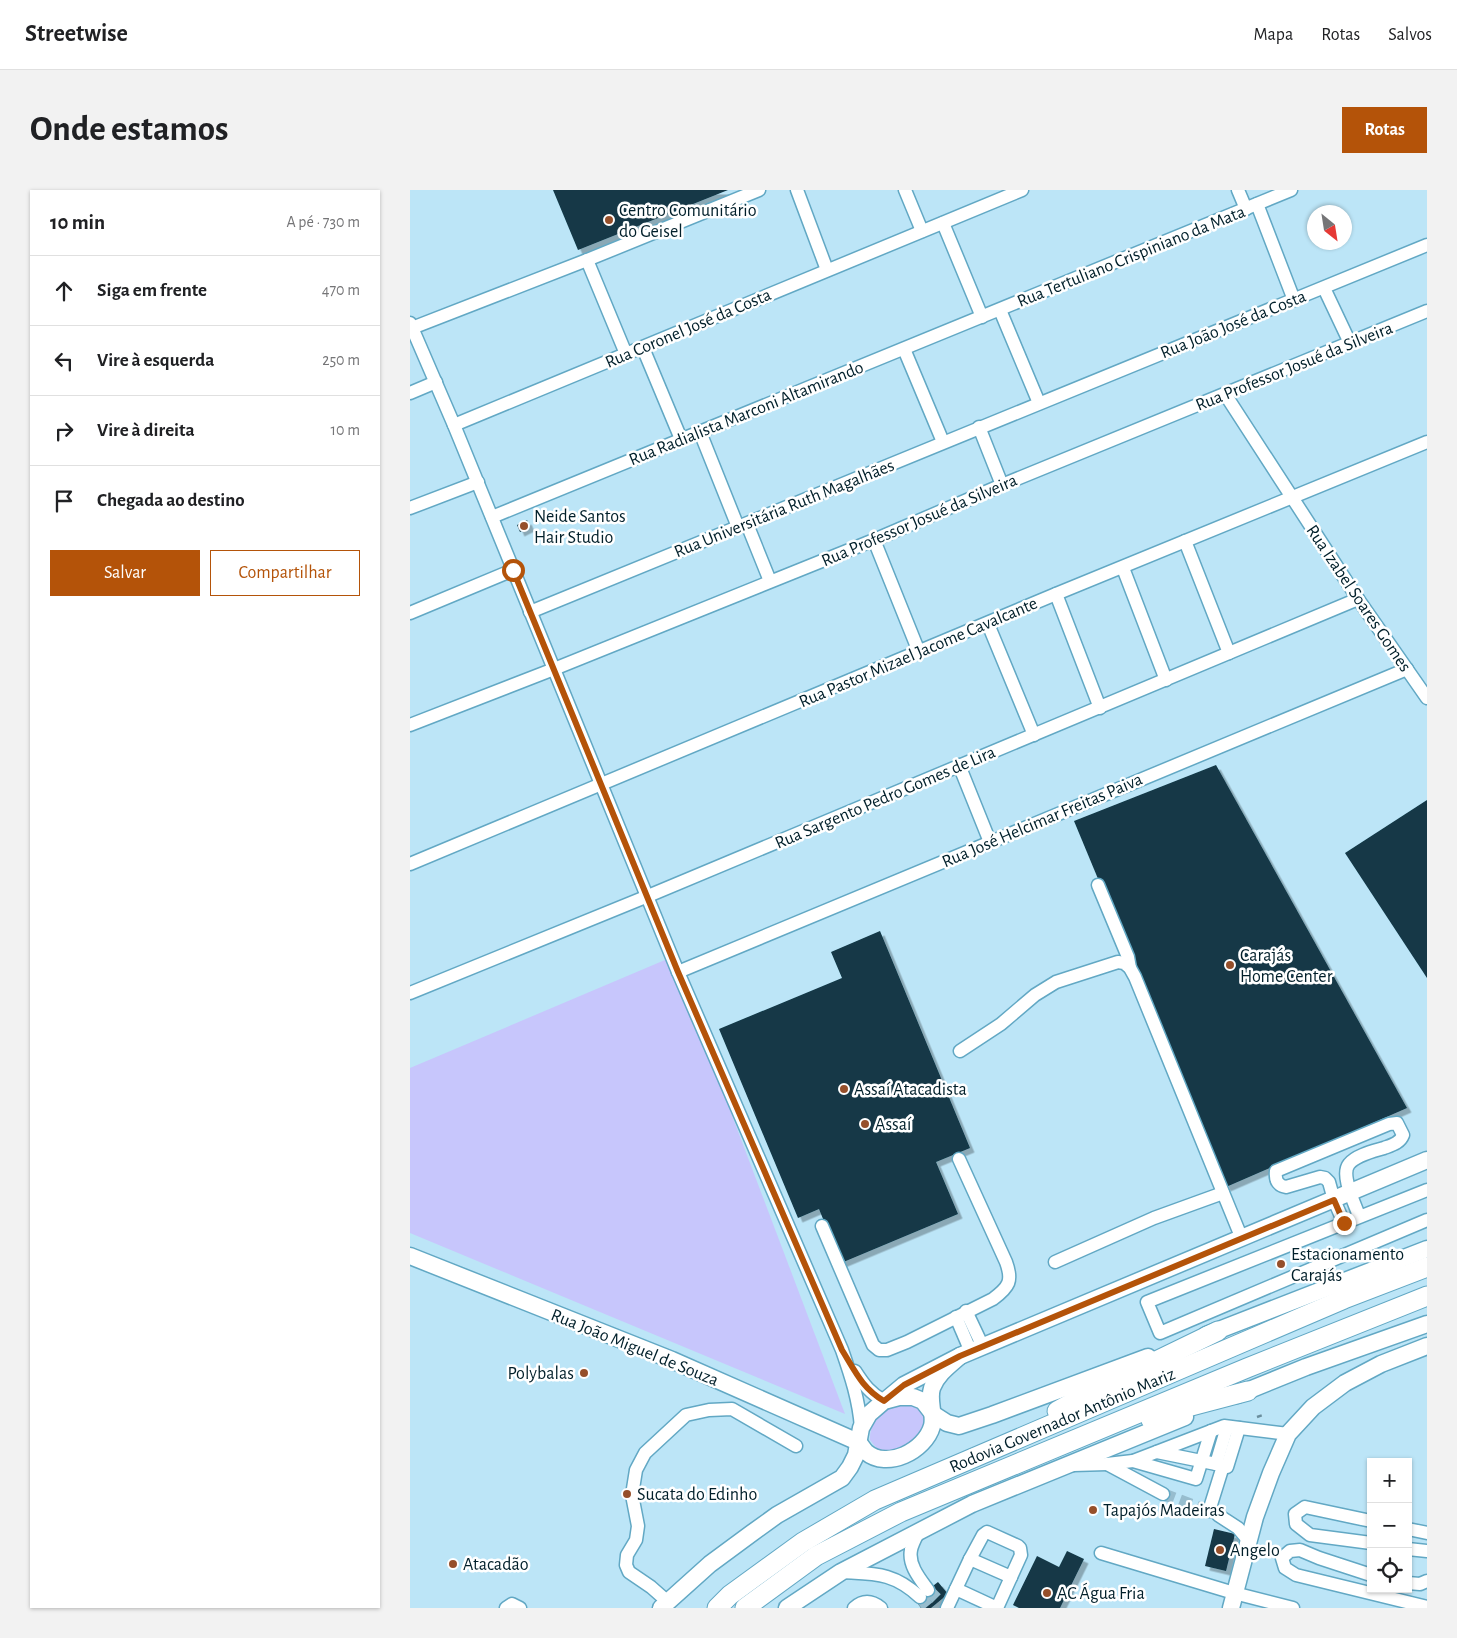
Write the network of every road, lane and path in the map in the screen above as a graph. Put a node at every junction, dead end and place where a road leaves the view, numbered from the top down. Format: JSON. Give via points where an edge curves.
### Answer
{"nodes":[{"id":1,"x":759,"y":190,"type":"edge"},
{"id":2,"x":797,"y":190,"type":"edge"},
{"id":3,"x":905,"y":190,"type":"edge"},
{"id":4,"x":1022,"y":190,"type":"edge"},
{"id":5,"x":1238,"y":190,"type":"edge"},
{"id":6,"x":1291,"y":190,"type":"edge"},
{"id":7,"x":1251,"y":207,"type":"junction"},
{"id":8,"x":943,"y":223,"type":"junction"},
{"id":9,"x":922,"y":231,"type":"junction"},
{"id":10,"x":1427,"y":244,"type":"edge"},
{"id":11,"x":587,"y":260,"type":"junction"},
{"id":12,"x":827,"y":270,"type":"junction"},
{"id":13,"x":1324,"y":288,"type":"junction"},
{"id":14,"x":1294,"y":300,"type":"junction"},
{"id":15,"x":1000,"y":310,"type":"junction"},
{"id":16,"x":1427,"y":311,"type":"edge"},
{"id":17,"x":982,"y":317,"type":"junction"},
{"id":18,"x":411,"y":325,"type":"edge"},
{"id":19,"x":1350,"y":343,"type":"junction"},
{"id":20,"x":643,"y":348,"type":"junction"},
{"id":21,"x":904,"y":349,"type":"junction"},
{"id":22,"x":626,"y":354,"type":"junction"},
{"id":23,"x":436,"y":382,"type":"junction"},
{"id":24,"x":410,"y":393,"type":"edge"},
{"id":25,"x":1225,"y":394,"type":"junction"},
{"id":26,"x":1039,"y":403,"type":"junction"},
{"id":27,"x":454,"y":425,"type":"junction"},
{"id":28,"x":979,"y":427,"type":"junction"},
{"id":29,"x":700,"y":432,"type":"junction"},
{"id":30,"x":681,"y":439,"type":"junction"},
{"id":31,"x":943,"y":442,"type":"junction"},
{"id":32,"x":1427,"y":442,"type":"edge"},
{"id":33,"x":478,"y":482,"type":"junction"},
{"id":34,"x":1002,"y":485,"type":"junction"},
{"id":35,"x":1292,"y":497,"type":"junction"},
{"id":36,"x":410,"y":508,"type":"edge"},
{"id":37,"x":492,"y":517,"type":"junction"},
{"id":38,"x":743,"y":526,"type":"junction"},
{"id":39,"x":874,"y":540,"type":"junction"},
{"id":40,"x":1185,"y":541,"type":"junction"},
{"id":41,"x":1123,"y":568,"type":"junction"},
{"id":42,"x":513,"y":570,"type":"junction"},
{"id":43,"x":770,"y":581,"type":"junction"},
{"id":44,"x":1056,"y":594,"type":"junction"},
{"id":45,"x":1358,"y":599,"type":"junction"},
{"id":46,"x":530,"y":612,"type":"junction"},
{"id":47,"x":410,"y":613,"type":"edge"},
{"id":48,"x":988,"y":624,"type":"junction"},
{"id":49,"x":918,"y":652,"type":"junction"},
{"id":50,"x":1229,"y":653,"type":"junction"},
{"id":51,"x":554,"y":669,"type":"junction"},
{"id":52,"x":1407,"y":669,"type":"junction"},
{"id":53,"x":1166,"y":680,"type":"junction"},
{"id":54,"x":1427,"y":698,"type":"edge"},
{"id":55,"x":1100,"y":708,"type":"junction"},
{"id":56,"x":410,"y":725,"type":"edge"},
{"id":57,"x":1034,"y":735,"type":"junction"},
{"id":58,"x":958,"y":765,"type":"junction"},
{"id":59,"x":600,"y":784,"type":"junction"},
{"id":60,"x":990,"y":842,"type":"junction"},
{"id":61,"x":410,"y":864,"type":"edge"},
{"id":62,"x":1098,"y":885,"type":"dead end"},
{"id":63,"x":648,"y":896,"type":"junction"},
{"id":64,"x":1130,"y":968,"type":"junction"},
{"id":65,"x":678,"y":972,"type":"junction"},
{"id":66,"x":410,"y":993,"type":"edge"},
{"id":67,"x":960,"y":1051,"type":"dead end"},
{"id":68,"x":959,"y":1159,"type":"dead end"},
{"id":69,"x":1427,"y":1160,"type":"edge"},
{"id":70,"x":1427,"y":1190,"type":"edge"},
{"id":71,"x":1350,"y":1192,"type":"junction"},
{"id":72,"x":1223,"y":1193,"type":"junction"},
{"id":73,"x":1334,"y":1200,"type":"junction"},
{"id":74,"x":1359,"y":1216,"type":"junction"},
{"id":75,"x":1427,"y":1220,"type":"edge"},
{"id":76,"x":1344,"y":1223,"type":"junction"},
{"id":77,"x":822,"y":1226,"type":"dead end"},
{"id":78,"x":1242,"y":1238,"type":"junction"},
{"id":79,"x":1427,"y":1249,"type":"edge"},
{"id":80,"x":410,"y":1256,"type":"edge"},
{"id":81,"x":1055,"y":1262,"type":"dead end"},
{"id":82,"x":1427,"y":1267,"type":"edge"},
{"id":83,"x":1427,"y":1296,"type":"edge"},
{"id":84,"x":961,"y":1314,"type":"junction"},
{"id":85,"x":1427,"y":1324,"type":"edge"},
{"id":86,"x":1218,"y":1331,"type":"junction"},
{"id":87,"x":1427,"y":1346,"type":"edge"},
{"id":88,"x":842,"y":1350,"type":"junction"},
{"id":89,"x":971,"y":1352,"type":"junction"},
{"id":90,"x":1248,"y":1391,"type":"junction"},
{"id":91,"x":884,"y":1401,"type":"junction"},
{"id":92,"x":933,"y":1414,"type":"junction"},
{"id":93,"x":1233,"y":1427,"type":"junction"},
{"id":94,"x":1211,"y":1431,"type":"junction"},
{"id":95,"x":1288,"y":1434,"type":"junction"},
{"id":96,"x":860,"y":1435,"type":"junction"},
{"id":97,"x":796,"y":1446,"type":"dead end"},
{"id":98,"x":994,"y":1448,"type":"junction"},
{"id":99,"x":1157,"y":1452,"type":"junction"},
{"id":100,"x":1133,"y":1461,"type":"junction"},
{"id":101,"x":1018,"y":1462,"type":"junction"},
{"id":102,"x":1202,"y":1462,"type":"junction"},
{"id":103,"x":1107,"y":1464,"type":"junction"},
{"id":104,"x":1068,"y":1465,"type":"junction"},
{"id":105,"x":1220,"y":1465,"type":"junction"},
{"id":106,"x":1163,"y":1494,"type":"tunnel mouth"},
{"id":107,"x":1367,"y":1520,"type":"edge"},
{"id":108,"x":1412,"y":1530,"type":"edge"},
{"id":109,"x":919,"y":1531,"type":"junction"},
{"id":110,"x":1427,"y":1533,"type":"edge"},
{"id":111,"x":1249,"y":1541,"type":"junction"},
{"id":112,"x":1367,"y":1543,"type":"edge"},
{"id":113,"x":1412,"y":1549,"type":"edge"},
{"id":114,"x":1427,"y":1551,"type":"edge"},
{"id":115,"x":1101,"y":1553,"type":"dead end"},
{"id":116,"x":970,"y":1559,"type":"junction"},
{"id":117,"x":841,"y":1572,"type":"junction"},
{"id":118,"x":1367,"y":1574,"type":"edge"},
{"id":119,"x":1011,"y":1577,"type":"junction"},
{"id":120,"x":1427,"y":1581,"type":"edge"},
{"id":121,"x":1412,"y":1583,"type":"edge"},
{"id":122,"x":956,"y":1589,"type":"junction"},
{"id":123,"x":1367,"y":1592,"type":"edge"},
{"id":124,"x":1371,"y":1593,"type":"edge"},
{"id":125,"x":1233,"y":1601,"type":"edge"},
{"id":126,"x":664,"y":1605,"type":"edge"},
{"id":127,"x":943,"y":1606,"type":"edge"},
{"id":128,"x":1427,"y":1607,"type":"edge"},
{"id":129,"x":506,"y":1608,"type":"edge"},
{"id":130,"x":520,"y":1608,"type":"edge"},
{"id":131,"x":717,"y":1608,"type":"edge"},
{"id":132,"x":745,"y":1608,"type":"edge"},
{"id":133,"x":787,"y":1608,"type":"edge"},
{"id":134,"x":854,"y":1608,"type":"edge"},
{"id":135,"x":881,"y":1608,"type":"edge"},
{"id":136,"x":997,"y":1608,"type":"edge"},
{"id":137,"x":1293,"y":1608,"type":"edge"}],
"edges":[{"from":1,"to":11,"type":"street"},
{"from":2,"to":12,"type":"street"},
{"from":3,"to":9,"type":"street"},
{"from":4,"to":8,"type":"street","name":"Rua Coronel José da Costa"},
{"from":5,"to":7,"type":"street"},
{"from":6,"to":7,"type":"street","name":"Rua Tertuliano Crispiniano da Mata"},
{"from":7,"to":14,"type":"street"},
{"from":7,"to":15,"type":"street","name":"Rua Tertuliano Crispiniano da Mata"},
{"from":8,"to":9,"type":"street","name":"Rua Coronel José da Costa"},
{"from":8,"to":17,"type":"street"},
{"from":9,"to":12,"type":"street","name":"Rua Coronel José da Costa"},
{"from":10,"to":13,"type":"street","name":"Rua João José da Costa"},
{"from":11,"to":18,"type":"street"},
{"from":11,"to":22,"type":"street"},
{"from":12,"to":20,"type":"street","name":"Rua Coronel José da Costa"},
{"from":13,"to":14,"type":"street","name":"Rua João José da Costa"},
{"from":13,"to":19,"type":"street"},
{"from":14,"to":26,"type":"street","name":"Rua João José da Costa"},
{"from":15,"to":17,"type":"street","name":"Rua Radialista Marconi Altamirando"},
{"from":15,"to":26,"type":"street"},
{"from":16,"to":19,"type":"street","name":"Rua Professor Josué da Silveira"},
{"from":17,"to":21,"type":"street","name":"Rua Radialista Marconi Altamirando"},
{"from":18,"to":23,"type":"street"},
{"from":19,"to":25,"type":"street","name":"Rua Professor Josué da Silveira"},
{"from":20,"to":22,"type":"street","name":"Rua Coronel José da Costa"},
{"from":20,"to":30,"type":"street"},
{"from":21,"to":29,"type":"street","name":"Rua Radialista Marconi Altamirando"},
{"from":21,"to":31,"type":"street"},
{"from":22,"to":27,"type":"street","name":"Rua Coronel José da Costa"},
{"from":23,"to":24,"type":"street"},
{"from":23,"to":27,"type":"street"},
{"from":25,"to":34,"type":"street","name":"Rua Professor Josué da Silveira"},
{"from":25,"to":35,"type":"street","name":"Rua Izabel Soares Gomes"},
{"from":26,"to":28,"type":"street","name":"Rua Universitária Ruth Magalhães"},
{"from":27,"to":33,"type":"street"},
{"from":28,"to":31,"type":"street","name":"Rua Universitária Ruth Magalhães"},
{"from":28,"to":34,"type":"street"},
{"from":29,"to":30,"type":"street","name":"Rua Radialista Marconi Altamirando"},
{"from":29,"to":38,"type":"street"},
{"from":30,"to":37,"type":"street","name":"Rua Radialista Marconi Altamirando"},
{"from":31,"to":38,"type":"street","name":"Rua Universitária Ruth Magalhães"},
{"from":32,"to":35,"type":"street","name":"Rua Pastor Mizael Jacome Cavalcante"},
{"from":33,"to":36,"type":"street"},
{"from":33,"to":37,"type":"street"},
{"from":34,"to":39,"type":"street","name":"Rua Professor Josué da Silveira"},
{"from":35,"to":40,"type":"street","name":"Rua Pastor Mizael Jacome Cavalcante"},
{"from":35,"to":45,"type":"street","name":"Rua Izabel Soares Gomes"},
{"from":37,"to":42,"type":"street"},
{"from":38,"to":43,"type":"street"},
{"from":38,"to":46,"type":"street","name":"Rua Universitária Ruth Magalhães"},
{"from":39,"to":43,"type":"street","name":"Rua Professor Josué da Silveira"},
{"from":39,"to":49,"type":"street"},
{"from":40,"to":41,"type":"street","name":"Rua Pastor Mizael Jacome Cavalcante"},
{"from":40,"to":50,"type":"street"},
{"from":41,"to":44,"type":"street","name":"Rua Pastor Mizael Jacome Cavalcante"},
{"from":41,"to":53,"type":"street"},
{"from":42,"to":46,"type":"street"},
{"from":42,"to":47,"type":"street"},
{"from":43,"to":51,"type":"street","name":"Rua Professor Josué da Silveira"},
{"from":44,"to":48,"type":"street","name":"Rua Pastor Mizael Jacome Cavalcante"},
{"from":44,"to":55,"type":"street"},
{"from":45,"to":50,"type":"street","name":"Rua Sargento Pedro Gomes de Lira"},
{"from":45,"to":52,"type":"street","name":"Rua Izabel Soares Gomes"},
{"from":46,"to":51,"type":"street"},
{"from":48,"to":49,"type":"street","name":"Rua Pastor Mizael Jacome Cavalcante"},
{"from":48,"to":57,"type":"street"},
{"from":49,"to":59,"type":"street","name":"Rua Pastor Mizael Jacome Cavalcante"},
{"from":50,"to":53,"type":"street","name":"Rua Sargento Pedro Gomes de Lira"},
{"from":51,"to":56,"type":"street","name":"Rua Professor Josué da Silveira"},
{"from":51,"to":59,"type":"street"},
{"from":52,"to":54,"type":"street","name":"Rua Izabel Soares Gomes"},
{"from":52,"to":60,"type":"street","name":"Rua José Helcimar Freitas Paiva"},
{"from":53,"to":55,"type":"street","name":"Rua Sargento Pedro Gomes de Lira"},
{"from":55,"to":57,"type":"street","name":"Rua Sargento Pedro Gomes de Lira"},
{"from":57,"to":58,"type":"street","name":"Rua Sargento Pedro Gomes de Lira"},
{"from":58,"to":60,"type":"street"},
{"from":58,"to":63,"type":"street","name":"Rua Sargento Pedro Gomes de Lira"},
{"from":59,"to":61,"type":"street","name":"Rua Pastor Mizael Jacome Cavalcante"},
{"from":59,"to":63,"type":"street"},
{"from":60,"to":65,"type":"street","name":"Rua José Helcimar Freitas Paiva"},
{"from":62,"to":64,"type":"street"},
{"from":63,"to":65,"type":"street"},
{"from":63,"to":66,"type":"street","name":"Rua Sargento Pedro Gomes de Lira"},
{"from":64,"to":67,"type":"street","via":[[1118,962],[1056,982]]},
{"from":64,"to":72,"type":"street"},
{"from":65,"to":88,"type":"street"},
{"from":68,"to":84,"type":"street","via":[[1010,1273],[1010,1282],[1004,1291]]},
{"from":69,"to":71,"type":"main road"},
{"from":70,"to":74,"type":"street"},
{"from":71,"to":73,"type":"main road"},
{"from":71,"to":73,"type":"street","via":[[1345,1172],[1348,1164],[1401,1140],[1403,1136],[1397,1123],[1276,1171],[1276,1181],[1286,1187],[1325,1178]]},
{"from":71,"to":74,"type":"street"},
{"from":72,"to":78,"type":"street"},
{"from":72,"to":81,"type":"street","via":[[1154,1218]]},
{"from":73,"to":76,"type":"street"},
{"from":73,"to":78,"type":"main road"},
{"from":74,"to":76,"type":"street"},
{"from":75,"to":76,"type":"street","via":[[1160,1333],[1147,1302]]},
{"from":77,"to":84,"type":"street","via":[[872,1345],[887,1350]]},
{"from":78,"to":89,"type":"main road"},
{"from":79,"to":86,"type":"main road"},
{"from":80,"to":96,"type":"main road","name":"Rua João Miguel de Souza"},
{"from":82,"to":98,"type":"highway","name":"Rodovia Governador Antônio Mariz"},
{"from":83,"to":101,"type":"highway","name":"Rodovia Governador Antônio Mariz"},
{"from":84,"to":89,"type":"street"},
{"from":85,"to":90,"type":"main road"},
{"from":86,"to":92,"type":"main road","via":[[959,1426]]},
{"from":86,"to":98,"type":"highway","via":[[1084,1396]]},
{"from":87,"to":95,"type":"main road","via":[[1381,1364],[1345,1383],[1313,1407]]},
{"from":88,"to":91,"type":"street","via":[[865,1388]]},
{"from":88,"to":96,"type":"street","via":[[855,1386],[860,1410]]},
{"from":89,"to":91,"type":"main road","via":[[904,1385]]},
{"from":89,"to":92,"type":"main road","via":[[936,1379],[931,1397]]},
{"from":90,"to":101,"type":"highway"},
{"from":90,"to":104,"type":"main road"},
{"from":91,"to":92,"type":"main road","via":[[913,1397],[923,1401]]},
{"from":91,"to":96,"type":"main road","via":[[869,1414]]},
{"from":92,"to":96,"type":"main road","via":[[930,1433],[913,1451],[896,1459],[878,1458],[866,1452]]},
{"from":93,"to":94,"type":"street"},
{"from":93,"to":95,"type":"street"},
{"from":93,"to":105,"type":"street"},
{"from":94,"to":99,"type":"street"},
{"from":94,"to":102,"type":"street"},
{"from":95,"to":111,"type":"main road","via":[[1271,1473]]},
{"from":96,"to":126,"type":"main road","via":[[856,1455],[842,1478],[777,1515],[710,1564]]},
{"from":97,"to":126,"type":"street","via":[[732,1409],[709,1410],[686,1415],[645,1453],[636,1470],[632,1495],[638,1526],[626,1565],[629,1572],[651,1587]]},
{"from":98,"to":131,"type":"highway","name":"Rodovia Governador Antônio Mariz","via":[[875,1500],[803,1542]]},
{"from":99,"to":100,"type":"street"},
{"from":99,"to":102,"type":"street"},
{"from":100,"to":102,"type":"street","via":[[1196,1479]]},
{"from":100,"to":103,"type":"street"},
{"from":101,"to":132,"type":"highway","name":"Rodovia Governador Antônio Mariz","via":[[883,1520],[816,1556]]},
{"from":102,"to":105,"type":"street"},
{"from":103,"to":104,"type":"street"},
{"from":103,"to":106,"type":"street"},
{"from":104,"to":109,"type":"main road","via":[[972,1504]]},
{"from":105,"to":111,"type":"street","via":[[1214,1513],[1238,1528]]},
{"from":107,"to":112,"type":"street","via":[[1305,1507],[1295,1514],[1296,1524],[1310,1535]]},
{"from":108,"to":110,"type":"street"},
{"from":109,"to":117,"type":"main road"},
{"from":109,"to":117,"type":"street","via":[[911,1551],[912,1564],[920,1579],[916,1584],[919,1591],[883,1575]]},
{"from":111,"to":125,"type":"main road"},
{"from":113,"to":114,"type":"street"},
{"from":115,"to":125,"type":"street"},
{"from":116,"to":119,"type":"street"},
{"from":116,"to":119,"type":"street","via":[[983,1535],[992,1533],[1020,1548],[1021,1555]]},
{"from":116,"to":122,"type":"street"},
{"from":117,"to":133,"type":"main road"},
{"from":118,"to":123,"type":"street","via":[[1300,1550],[1290,1551],[1282,1558],[1285,1568],[1296,1574]]},
{"from":119,"to":136,"type":"street"},
{"from":120,"to":121,"type":"street"},
{"from":122,"to":127,"type":"street"},
{"from":122,"to":136,"type":"street"},
{"from":124,"to":128,"type":"street"},
{"from":125,"to":137,"type":"street"},
{"from":129,"to":130,"type":"street","via":[[512,1604]]},
{"from":134,"to":135,"type":"street","via":[[867,1601]]}]}
